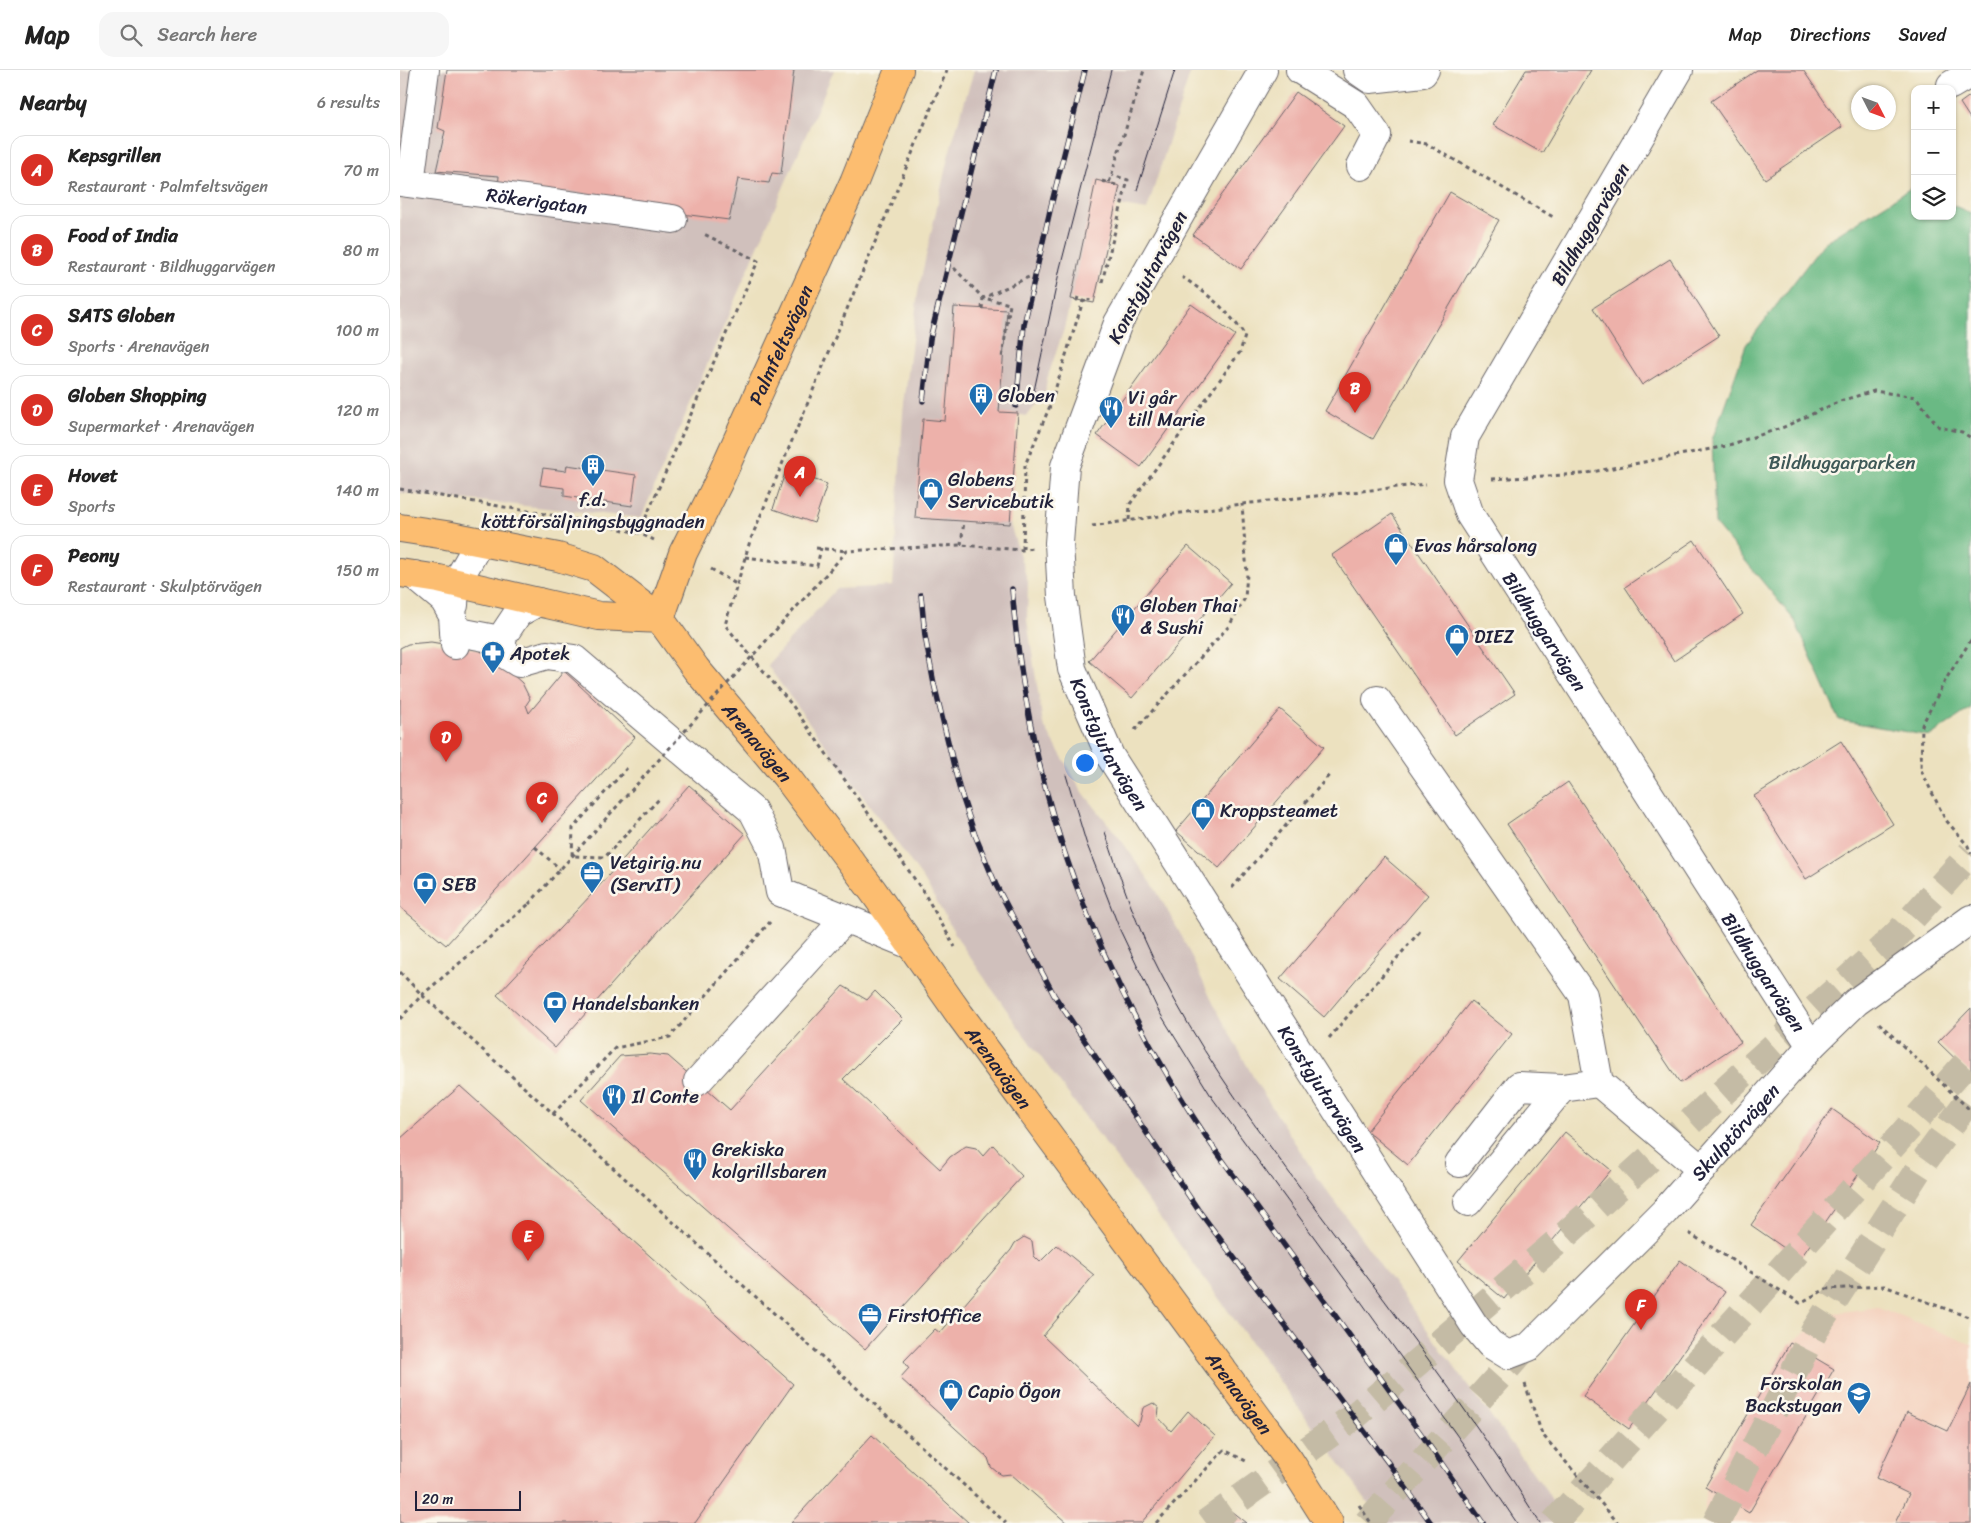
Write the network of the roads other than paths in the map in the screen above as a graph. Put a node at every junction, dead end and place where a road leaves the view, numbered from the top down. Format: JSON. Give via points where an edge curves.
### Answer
{"nodes":[{"id":1,"x":425,"y":70,"type":"edge"},
{"id":2,"x":899,"y":70,"type":"edge"},
{"id":3,"x":1264,"y":70,"type":"edge"},
{"id":4,"x":1300,"y":70,"type":"edge"},
{"id":5,"x":1357,"y":70,"type":"edge"},
{"id":6,"x":1425,"y":70,"type":"edge"},
{"id":7,"x":1679,"y":70,"type":"edge"},
{"id":8,"x":1361,"y":166,"type":"dead end"},
{"id":9,"x":405,"y":183,"type":"edge"},
{"id":10,"x":673,"y":219,"type":"road end"},
{"id":11,"x":400,"y":528,"type":"edge"},
{"id":12,"x":479,"y":543,"type":"junction"},
{"id":13,"x":407,"y":574,"type":"edge"},
{"id":14,"x":455,"y":584,"type":"junction"},
{"id":15,"x":538,"y":602,"type":"junction"},
{"id":16,"x":660,"y":619,"type":"junction"},
{"id":17,"x":454,"y":631,"type":"junction"},
{"id":18,"x":500,"y":640,"type":"junction"},
{"id":19,"x":1377,"y":700,"type":"dead end"},
{"id":20,"x":845,"y":919,"type":"junction"},
{"id":21,"x":1971,"y":919,"type":"edge"},
{"id":22,"x":911,"y":945,"type":"junction"},
{"id":23,"x":1811,"y":1046,"type":"junction"},
{"id":24,"x":698,"y":1081,"type":"dead end"},
{"id":25,"x":1599,"y":1083,"type":"junction"},
{"id":26,"x":1562,"y":1088,"type":"junction"},
{"id":27,"x":1459,"y":1163,"type":"dead end"},
{"id":28,"x":1702,"y":1170,"type":"junction"},
{"id":29,"x":1468,"y":1202,"type":"dead end"},
{"id":30,"x":1508,"y":1355,"type":"joint"},
{"id":31,"x":1329,"y":1523,"type":"edge"}],
"edges":[{"from":1,"to":9,"type":"street"},
{"from":2,"to":16,"type":"main road","name":"Palmfeltsvägen","via":[[854,182],[718,483],[683,552]]},
{"from":3,"to":30,"type":"street","name":"Konstgjutarvägen","via":[[1118,323],[1065,466],[1060,544],[1062,596],[1072,669],[1110,756],[1474,1325],[1490,1344]]},
{"from":4,"to":8,"type":"street","via":[[1356,105],[1377,135]]},
{"from":5,"to":6,"type":"street","via":[[1370,79],[1423,73]]},
{"from":7,"to":23,"type":"street","name":"Bildhuggarvägen","via":[[1466,437],[1458,480],[1470,515]]},
{"from":9,"to":10,"type":"street","name":"Rökerigatan"},
{"from":11,"to":12,"type":"main road","name":"Arenavägen"},
{"from":12,"to":14,"type":"street"},
{"from":12,"to":16,"type":"main road","name":"Arenavägen","via":[[558,557],[594,568]]},
{"from":13,"to":14,"type":"main road"},
{"from":13,"to":17,"type":"street","via":[[444,600]]},
{"from":14,"to":15,"type":"main road"},
{"from":14,"to":17,"type":"street"},
{"from":15,"to":16,"type":"main road","via":[[599,616]]},
{"from":15,"to":18,"type":"street","via":[[518,613]]},
{"from":16,"to":22,"type":"main road","name":"Arenavägen","via":[[696,669],[785,775]]},
{"from":17,"to":18,"type":"street"},
{"from":18,"to":20,"type":"street","via":[[506,655],[518,663],[547,654],[574,659],[753,811],[772,848],[780,892]]},
{"from":19,"to":25,"type":"street","via":[[1583,995]]},
{"from":20,"to":22,"type":"street"},
{"from":20,"to":24,"type":"street"},
{"from":21,"to":23,"type":"street","name":"Skulptörvägen","via":[[1856,1002]]},
{"from":22,"to":31,"type":"main road","name":"Arenavägen","via":[[1289,1460]]},
{"from":23,"to":28,"type":"street","name":"Skulptörvägen"},
{"from":25,"to":26,"type":"street"},
{"from":25,"to":28,"type":"street"},
{"from":26,"to":27,"type":"street","via":[[1519,1086]]},
{"from":26,"to":29,"type":"street"},
{"from":28,"to":30,"type":"street","name":"Skulptörvägen","via":[[1529,1347]]}]}
